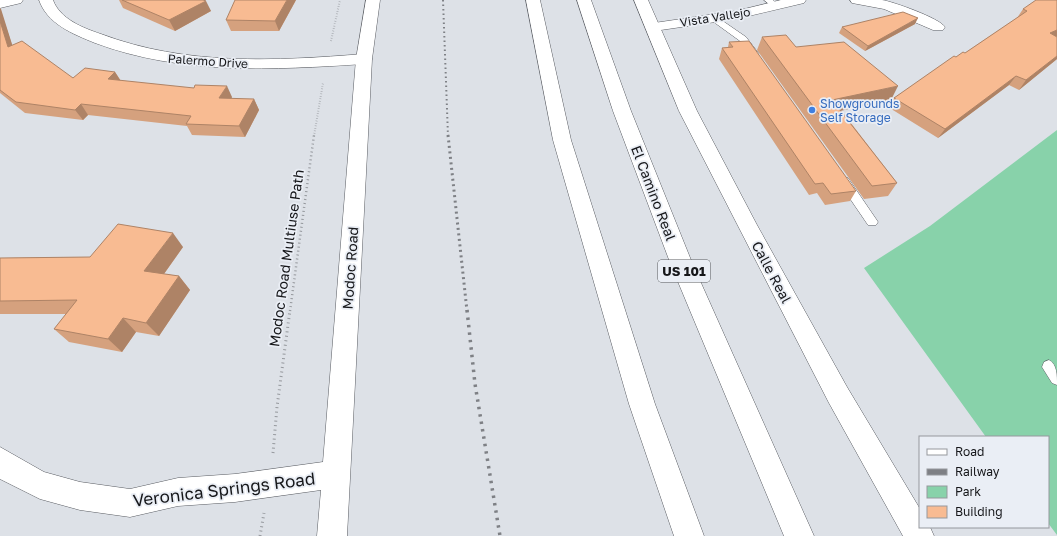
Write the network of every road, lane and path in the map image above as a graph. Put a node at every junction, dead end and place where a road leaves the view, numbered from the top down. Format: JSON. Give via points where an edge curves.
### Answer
{"nodes":[{"id":1,"x":16,"y":0,"type":"edge"},
{"id":2,"x":46,"y":0,"type":"edge"},
{"id":3,"x":340,"y":0,"type":"edge"},
{"id":4,"x":373,"y":0,"type":"edge"},
{"id":5,"x":534,"y":0,"type":"edge"},
{"id":6,"x":584,"y":0,"type":"edge"},
{"id":7,"x":641,"y":0,"type":"edge"},
{"id":8,"x":799,"y":0,"type":"edge"},
{"id":9,"x":857,"y":0,"type":"edge"},
{"id":10,"x":772,"y":3,"type":"edge"},
{"id":11,"x":0,"y":4,"type":"edge"},
{"id":12,"x":714,"y":18,"type":"junction"},
{"id":13,"x":654,"y":27,"type":"junction"},
{"id":14,"x":938,"y":27,"type":"dead end"},
{"id":15,"x":329,"y":48,"type":"dead end"},
{"id":16,"x":364,"y":59,"type":"junction"},
{"id":17,"x":761,"y":64,"type":"edge"},
{"id":18,"x":324,"y":76,"type":"dead end"},
{"id":19,"x":837,"y":172,"type":"edge"},
{"id":20,"x":872,"y":222,"type":"dead end"},
{"id":21,"x":273,"y":450,"type":"dead end"},
{"id":22,"x":0,"y":462,"type":"edge"},
{"id":23,"x":336,"y":474,"type":"junction"},
{"id":24,"x":263,"y":516,"type":"dead end"},
{"id":25,"x":260,"y":536,"type":"edge"},
{"id":26,"x":332,"y":536,"type":"edge"},
{"id":27,"x":689,"y":536,"type":"edge"},
{"id":28,"x":799,"y":536,"type":"edge"},
{"id":29,"x":919,"y":536,"type":"edge"}],
"edges":[{"from":1,"to":11,"type":"main road"},
{"from":2,"to":16,"type":"main road","name":"Palermo Drive","via":[[56,15],[71,28],[124,49],[153,56],[196,63],[259,65]]},
{"from":3,"to":15,"type":"path"},
{"from":4,"to":16,"type":"main road","name":"Modoc Road"},
{"from":5,"to":27,"type":"main road","via":[[562,140],[642,404]]},
{"from":6,"to":28,"type":"main road","name":"El Camino Real","number":"US 101","via":[[622,111],[682,265]]},
{"from":7,"to":13,"type":"main road","name":"Calle Real"},
{"from":8,"to":10,"type":"main road","name":"Vista Vallejo"},
{"from":9,"to":14,"type":"main road","via":[[899,8]]},
{"from":10,"to":12,"type":"main road","name":"Vista Vallejo","via":[[736,15]]},
{"from":12,"to":13,"type":"main road","name":"Vista Vallejo"},
{"from":12,"to":17,"type":"lane","via":[[743,39]]},
{"from":13,"to":29,"type":"main road","name":"Calle Real","via":[[688,111],[744,219],[838,395]]},
{"from":16,"to":23,"type":"main road","name":"Modoc Road"},
{"from":18,"to":21,"type":"path","name":"Modoc Road Multiuse Path","via":[[276,407]]},
{"from":19,"to":20,"type":"lane"},
{"from":22,"to":23,"type":"main road","name":"Veronica Springs Road","via":[[40,485],[80,496],[130,503],[178,492],[235,488]]},
{"from":23,"to":26,"type":"main road","name":"Modoc Road"},
{"from":24,"to":25,"type":"path"}]}
